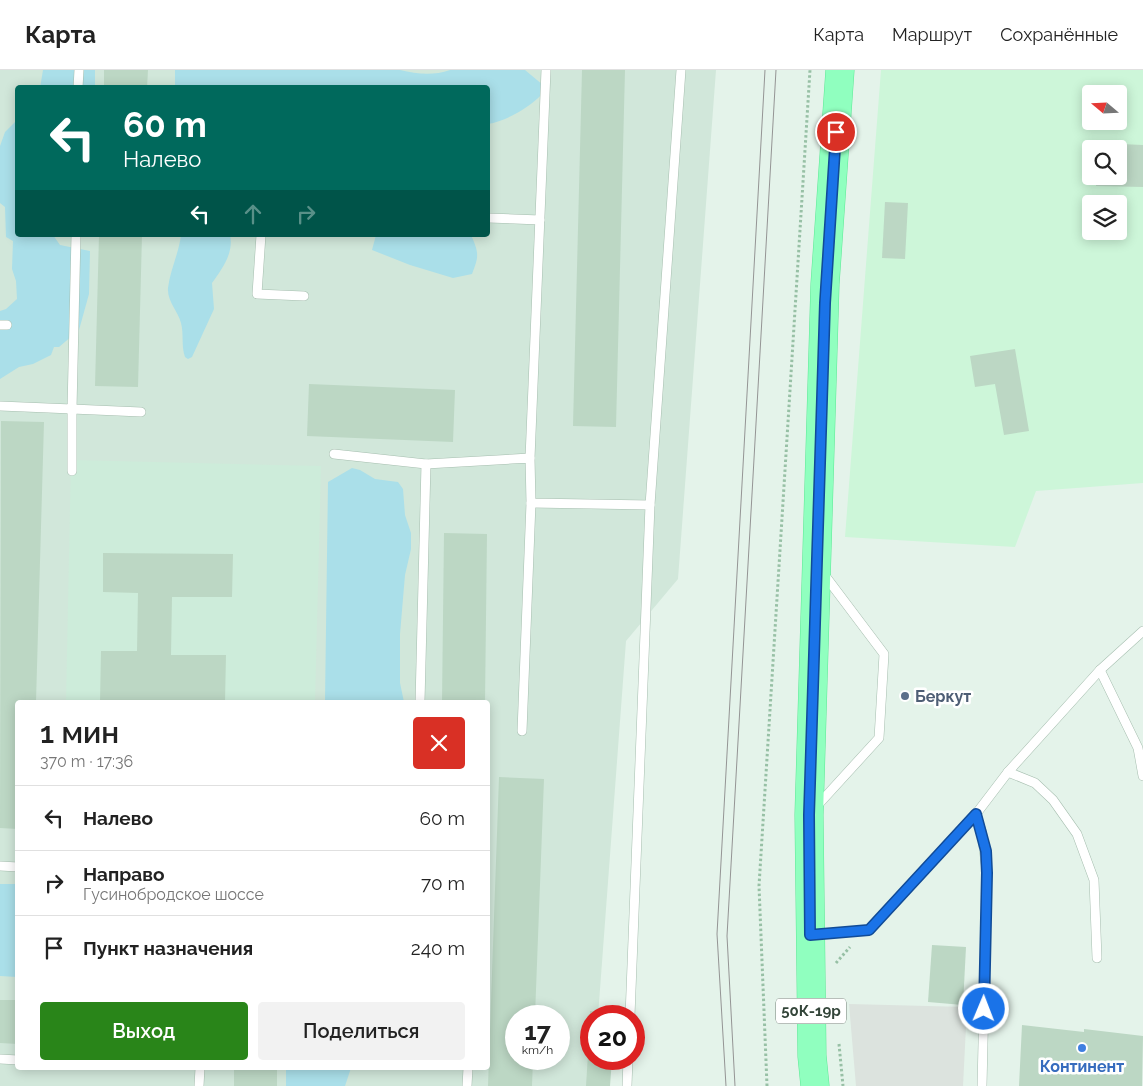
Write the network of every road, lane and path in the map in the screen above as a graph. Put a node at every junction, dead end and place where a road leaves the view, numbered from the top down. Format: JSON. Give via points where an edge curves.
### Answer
{"nodes":[{"id":1,"x":79,"y":70,"type":"edge"},
{"id":2,"x":546,"y":70,"type":"edge"},
{"id":3,"x":681,"y":70,"type":"edge"},
{"id":4,"x":810,"y":70,"type":"edge"},
{"id":5,"x":840,"y":70,"type":"edge"},
{"id":6,"x":78,"y":85,"type":"edge"},
{"id":7,"x":490,"y":218,"type":"edge"},
{"id":8,"x":540,"y":220,"type":"junction"},
{"id":9,"x":76,"y":237,"type":"edge"},
{"id":10,"x":260,"y":237,"type":"edge"},
{"id":11,"x":304,"y":296,"type":"dead end"},
{"id":12,"x":0,"y":406,"type":"edge"},
{"id":13,"x":72,"y":409,"type":"junction"},
{"id":14,"x":141,"y":412,"type":"dead end"},
{"id":15,"x":334,"y":454,"type":"dead end"},
{"id":16,"x":530,"y":458,"type":"junction"},
{"id":17,"x":426,"y":464,"type":"junction"},
{"id":18,"x":72,"y":470,"type":"dead end"},
{"id":19,"x":531,"y":503,"type":"junction"},
{"id":20,"x":650,"y":504,"type":"junction"},
{"id":21,"x":816,"y":565,"type":"junction"},
{"id":22,"x":1143,"y":631,"type":"edge"},
{"id":23,"x":1100,"y":670,"type":"junction"},
{"id":24,"x":420,"y":700,"type":"edge"},
{"id":25,"x":522,"y":731,"type":"dead end"},
{"id":26,"x":1008,"y":772,"type":"junction"},
{"id":27,"x":1143,"y":776,"type":"edge"},
{"id":28,"x":976,"y":814,"type":"junction"},
{"id":29,"x":809,"y":815,"type":"junction"},
{"id":30,"x":0,"y":866,"type":"edge"},
{"id":31,"x":15,"y":867,"type":"edge"},
{"id":32,"x":869,"y":930,"type":"junction"},
{"id":33,"x":810,"y":935,"type":"junction"},
{"id":34,"x":1097,"y":958,"type":"dead end"},
{"id":35,"x":834,"y":972,"type":"dead end"},
{"id":36,"x":630,"y":1005,"type":"edge"},
{"id":37,"x":838,"y":1038,"type":"dead end"},
{"id":38,"x":0,"y":1059,"type":"edge"},
{"id":39,"x":15,"y":1060,"type":"edge"},
{"id":40,"x":200,"y":1070,"type":"edge"},
{"id":41,"x":468,"y":1070,"type":"edge"},
{"id":42,"x":628,"y":1070,"type":"edge"},
{"id":43,"x":199,"y":1086,"type":"edge"},
{"id":44,"x":467,"y":1086,"type":"edge"},
{"id":45,"x":627,"y":1086,"type":"edge"},
{"id":46,"x":766,"y":1086,"type":"edge"},
{"id":47,"x":815,"y":1086,"type":"edge"},
{"id":48,"x":843,"y":1086,"type":"edge"},
{"id":49,"x":982,"y":1086,"type":"edge"}],
"edges":[{"from":1,"to":6,"type":"lane"},
{"from":2,"to":8,"type":"lane"},
{"from":3,"to":20,"type":"lane"},
{"from":4,"to":46,"type":"path","via":[[759,886]]},
{"from":5,"to":21,"type":"main road","number":"50К-19р","via":[[825,284]]},
{"from":7,"to":8,"type":"lane"},
{"from":8,"to":16,"type":"lane"},
{"from":9,"to":13,"type":"lane"},
{"from":10,"to":11,"type":"lane","via":[[257,294]]},
{"from":12,"to":13,"type":"lane"},
{"from":13,"to":14,"type":"lane"},
{"from":13,"to":18,"type":"lane"},
{"from":15,"to":17,"type":"lane"},
{"from":16,"to":17,"type":"lane"},
{"from":16,"to":19,"type":"lane"},
{"from":17,"to":24,"type":"lane"},
{"from":19,"to":20,"type":"lane"},
{"from":19,"to":25,"type":"lane"},
{"from":20,"to":36,"type":"lane"},
{"from":21,"to":29,"type":"main road","number":"50К-19р"},
{"from":21,"to":29,"type":"lane","via":[[884,654],[880,738]]},
{"from":22,"to":23,"type":"lane"},
{"from":23,"to":26,"type":"lane"},
{"from":23,"to":27,"type":"lane","via":[[1138,748]]},
{"from":26,"to":28,"type":"lane"},
{"from":26,"to":34,"type":"lane","via":[[1035,783],[1054,800],[1077,834],[1094,880]]},
{"from":28,"to":32,"type":"lane"},
{"from":28,"to":49,"type":"lane","via":[[986,851],[987,873]]},
{"from":29,"to":33,"type":"main road","number":"50К-19р"},
{"from":30,"to":31,"type":"lane"},
{"from":32,"to":33,"type":"lane"},
{"from":32,"to":35,"type":"path","via":[[844,953]]},
{"from":33,"to":47,"type":"main road","number":"50К-19р"},
{"from":37,"to":48,"type":"path"},
{"from":38,"to":39,"type":"lane"},
{"from":40,"to":43,"type":"lane"},
{"from":41,"to":44,"type":"lane"},
{"from":42,"to":45,"type":"lane"}]}
